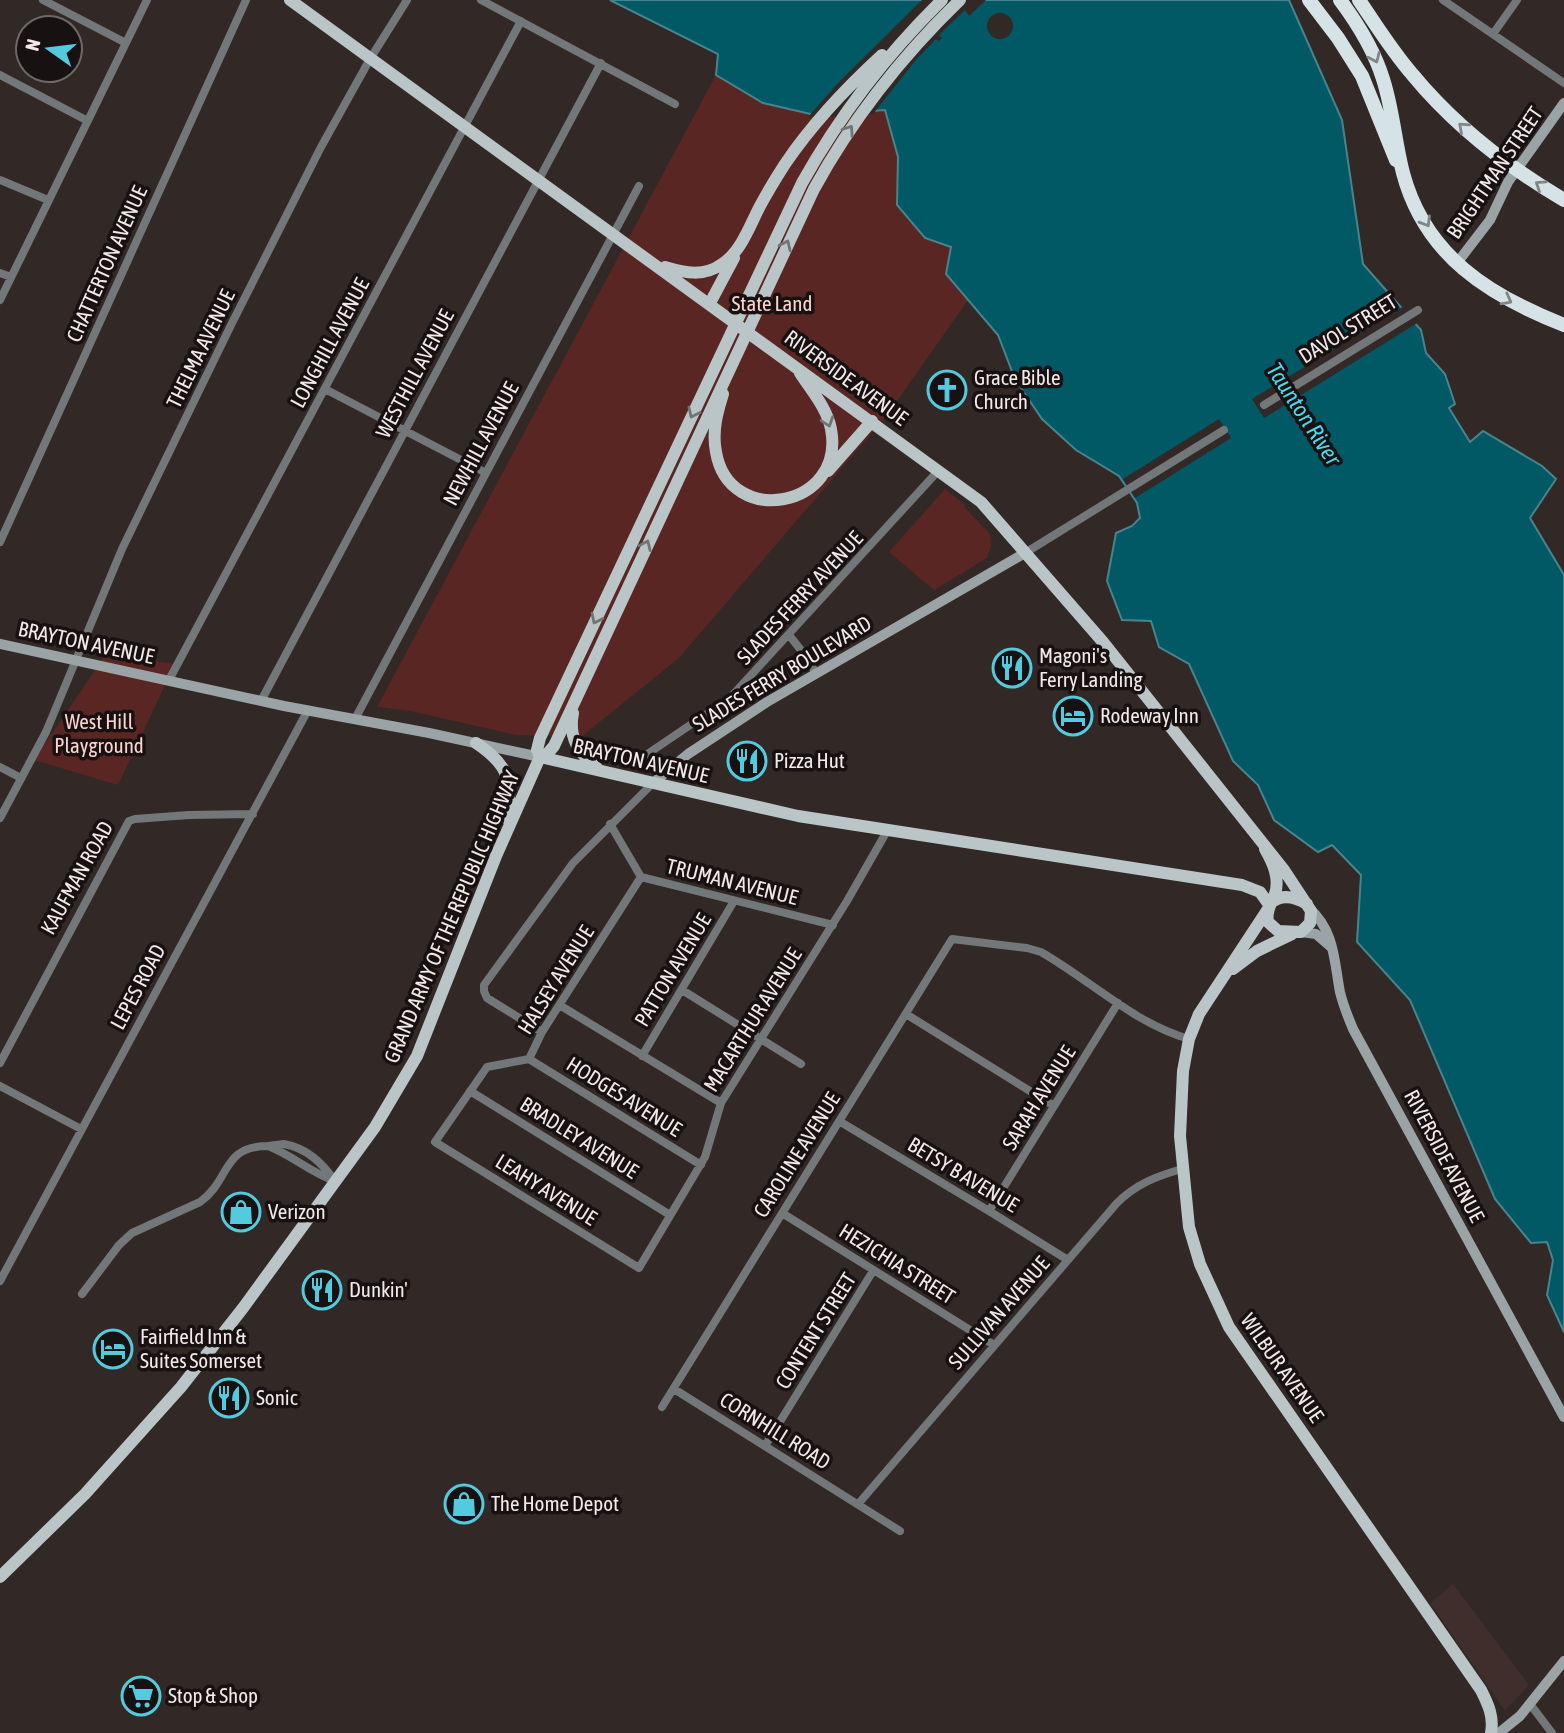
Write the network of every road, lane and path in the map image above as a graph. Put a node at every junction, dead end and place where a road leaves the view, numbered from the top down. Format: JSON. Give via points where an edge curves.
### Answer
{"nodes":[{"id":1,"x":43,"y":0,"type":"edge"},
{"id":2,"x":146,"y":0,"type":"edge"},
{"id":3,"x":246,"y":0,"type":"edge"},
{"id":4,"x":289,"y":0,"type":"edge"},
{"id":5,"x":407,"y":0,"type":"edge"},
{"id":6,"x":481,"y":0,"type":"edge"},
{"id":7,"x":942,"y":0,"type":"edge"},
{"id":8,"x":960,"y":0,"type":"edge"},
{"id":9,"x":1309,"y":0,"type":"edge"},
{"id":10,"x":1340,"y":0,"type":"edge"},
{"id":11,"x":1359,"y":0,"type":"edge"},
{"id":12,"x":1443,"y":0,"type":"edge"},
{"id":13,"x":1517,"y":0,"type":"edge"},
{"id":14,"x":521,"y":21,"type":"junction"},
{"id":15,"x":1493,"y":34,"type":"junction"},
{"id":16,"x":126,"y":43,"type":"junction"},
{"id":17,"x":370,"y":59,"type":"junction"},
{"id":18,"x":601,"y":63,"type":"junction"},
{"id":19,"x":0,"y":75,"type":"edge"},
{"id":20,"x":1564,"y":83,"type":"edge"},
{"id":21,"x":1564,"y":103,"type":"edge"},
{"id":22,"x":675,"y":104,"type":"dead end"},
{"id":23,"x":88,"y":121,"type":"junction"},
{"id":24,"x":465,"y":127,"type":"junction"},
{"id":25,"x":1517,"y":169,"type":"junction"},
{"id":26,"x":1404,"y":175,"type":"junction"},
{"id":27,"x":539,"y":179,"type":"junction"},
{"id":28,"x":0,"y":180,"type":"edge"},
{"id":29,"x":639,"y":186,"type":"dead end"},
{"id":30,"x":808,"y":186,"type":"junction"},
{"id":31,"x":48,"y":200,"type":"junction"},
{"id":32,"x":1564,"y":200,"type":"edge"},
{"id":33,"x":747,"y":229,"type":"junction"},
{"id":34,"x":614,"y":233,"type":"junction"},
{"id":35,"x":1457,"y":263,"type":"junction"},
{"id":36,"x":658,"y":266,"type":"junction"},
{"id":37,"x":0,"y":273,"type":"edge"},
{"id":38,"x":11,"y":277,"type":"junction"},
{"id":39,"x":0,"y":300,"type":"edge"},
{"id":40,"x":710,"y":303,"type":"junction"},
{"id":41,"x":1418,"y":310,"type":"dead end"},
{"id":42,"x":1564,"y":325,"type":"edge"},
{"id":43,"x":727,"y":356,"type":"junction"},
{"id":44,"x":794,"y":364,"type":"junction"},
{"id":45,"x":325,"y":388,"type":"junction"},
{"id":46,"x":1264,"y":405,"type":"dead end"},
{"id":47,"x":872,"y":421,"type":"junction"},
{"id":48,"x":405,"y":430,"type":"junction"},
{"id":49,"x":1224,"y":430,"type":"dead end"},
{"id":50,"x":939,"y":470,"type":"junction"},
{"id":51,"x":486,"y":473,"type":"junction"},
{"id":52,"x":817,"y":482,"type":"junction"},
{"id":53,"x":0,"y":542,"type":"edge"},
{"id":54,"x":1026,"y":553,"type":"junction"},
{"id":55,"x":789,"y":635,"type":"junction"},
{"id":56,"x":0,"y":644,"type":"edge"},
{"id":57,"x":77,"y":661,"type":"junction"},
{"id":58,"x":816,"y":674,"type":"junction"},
{"id":59,"x":169,"y":680,"type":"junction"},
{"id":60,"x":578,"y":695,"type":"junction"},
{"id":61,"x":261,"y":701,"type":"junction"},
{"id":62,"x":308,"y":710,"type":"junction"},
{"id":63,"x":355,"y":719,"type":"junction"},
{"id":64,"x":476,"y":743,"type":"junction"},
{"id":65,"x":540,"y":757,"type":"junction"},
{"id":66,"x":640,"y":759,"type":"dead end"},
{"id":67,"x":0,"y":767,"type":"edge"},
{"id":68,"x":601,"y":771,"type":"junction"},
{"id":69,"x":21,"y":778,"type":"junction"},
{"id":70,"x":653,"y":783,"type":"junction"},
{"id":71,"x":253,"y":814,"type":"junction"},
{"id":72,"x":0,"y":818,"type":"edge"},
{"id":73,"x":610,"y":824,"type":"junction"},
{"id":74,"x":887,"y":831,"type":"junction"},
{"id":75,"x":505,"y":837,"type":"junction"},
{"id":76,"x":1265,"y":849,"type":"junction"},
{"id":77,"x":641,"y":877,"type":"junction"},
{"id":78,"x":734,"y":901,"type":"junction"},
{"id":79,"x":1269,"y":906,"type":"junction"},
{"id":80,"x":1308,"y":906,"type":"junction"},
{"id":81,"x":833,"y":925,"type":"junction"},
{"id":82,"x":1297,"y":933,"type":"junction"},
{"id":83,"x":1333,"y":950,"type":"junction"},
{"id":84,"x":1218,"y":984,"type":"junction"},
{"id":85,"x":682,"y":990,"type":"junction"},
{"id":86,"x":1118,"y":1003,"type":"junction"},
{"id":87,"x":561,"y":1006,"type":"junction"},
{"id":88,"x":906,"y":1014,"type":"junction"},
{"id":89,"x":542,"y":1032,"type":"junction"},
{"id":90,"x":761,"y":1039,"type":"junction"},
{"id":91,"x":1189,"y":1039,"type":"junction"},
{"id":92,"x":642,"y":1056,"type":"junction"},
{"id":93,"x":529,"y":1059,"type":"junction"},
{"id":94,"x":0,"y":1063,"type":"edge"},
{"id":95,"x":800,"y":1064,"type":"dead end"},
{"id":96,"x":0,"y":1086,"type":"edge"},
{"id":97,"x":470,"y":1091,"type":"junction"},
{"id":98,"x":721,"y":1103,"type":"junction"},
{"id":99,"x":1054,"y":1106,"type":"junction"},
{"id":100,"x":839,"y":1121,"type":"junction"},
{"id":101,"x":81,"y":1129,"type":"junction"},
{"id":102,"x":435,"y":1142,"type":"joint"},
{"id":103,"x":701,"y":1165,"type":"junction"},
{"id":104,"x":1182,"y":1169,"type":"junction"},
{"id":105,"x":335,"y":1181,"type":"junction"},
{"id":106,"x":989,"y":1210,"type":"junction"},
{"id":107,"x":782,"y":1213,"type":"junction"},
{"id":108,"x":670,"y":1215,"type":"junction"},
{"id":109,"x":1068,"y":1261,"type":"junction"},
{"id":110,"x":639,"y":1268,"type":"joint"},
{"id":111,"x":873,"y":1271,"type":"junction"},
{"id":112,"x":0,"y":1281,"type":"edge"},
{"id":113,"x":82,"y":1294,"type":"dead end"},
{"id":114,"x":995,"y":1345,"type":"junction"},
{"id":115,"x":674,"y":1389,"type":"junction"},
{"id":116,"x":662,"y":1407,"type":"dead end"},
{"id":117,"x":1564,"y":1417,"type":"edge"},
{"id":118,"x":765,"y":1446,"type":"junction"},
{"id":119,"x":859,"y":1503,"type":"junction"},
{"id":120,"x":900,"y":1531,"type":"dead end"},
{"id":121,"x":0,"y":1577,"type":"edge"},
{"id":122,"x":1563,"y":1664,"type":"edge"},
{"id":123,"x":1530,"y":1704,"type":"junction"},
{"id":124,"x":1491,"y":1733,"type":"edge"},
{"id":125,"x":1499,"y":1733,"type":"edge"},
{"id":126,"x":1552,"y":1733,"type":"edge"}],
"edges":[{"from":1,"to":16,"type":"street"},
{"from":2,"to":16,"type":"street"},
{"from":3,"to":53,"type":"street","name":"CHATTERTON AVENUE"},
{"from":4,"to":17,"type":"main road","name":"RIVERSIDE AVENUE"},
{"from":5,"to":17,"type":"street","name":"THELMA AVENUE"},
{"from":6,"to":14,"type":"street"},
{"from":7,"to":30,"type":"main road","via":[[868,82],[830,135]]},
{"from":7,"to":33,"type":"main road","via":[[808,132]]},
{"from":30,"to":8,"type":"main road","one_way":true,"via":[[877,91]]},
{"from":9,"to":26,"type":"highway","via":[[1350,55]]},
{"from":10,"to":26,"type":"highway","one_way":true,"via":[[1379,68]]},
{"from":25,"to":11,"type":"highway","one_way":true,"via":[[1427,91]]},
{"from":12,"to":15,"type":"street"},
{"from":13,"to":15,"type":"street"},
{"from":14,"to":18,"type":"street"},
{"from":14,"to":24,"type":"street","name":"LONGHILL AVENUE"},
{"from":15,"to":20,"type":"street"},
{"from":16,"to":23,"type":"street"},
{"from":17,"to":24,"type":"main road","name":"RIVERSIDE AVENUE"},
{"from":17,"to":57,"type":"street","name":"THELMA AVENUE","via":[[315,159],[128,537]]},
{"from":18,"to":22,"type":"street"},
{"from":18,"to":27,"type":"street","name":"WESTHILL AVENUE"},
{"from":19,"to":23,"type":"street"},
{"from":21,"to":25,"type":"main road","name":"BRIGHTMAN STREET"},
{"from":23,"to":31,"type":"street"},
{"from":24,"to":27,"type":"main road","name":"RIVERSIDE AVENUE"},
{"from":24,"to":45,"type":"street","name":"LONGHILL AVENUE"},
{"from":32,"to":25,"type":"highway","one_way":true},
{"from":25,"to":35,"type":"main road","name":"BRIGHTMAN STREET","via":[[1490,220]]},
{"from":26,"to":35,"type":"highway","one_way":true,"via":[[1423,219]]},
{"from":27,"to":34,"type":"main road","name":"RIVERSIDE AVENUE"},
{"from":27,"to":48,"type":"street","name":"WESTHILL AVENUE"},
{"from":28,"to":31,"type":"street"},
{"from":29,"to":34,"type":"street","name":"NEWHILL AVENUE"},
{"from":30,"to":43,"type":"main road"},
{"from":31,"to":38,"type":"street"},
{"from":33,"to":36,"type":"main road","via":[[728,260],[710,271],[693,273]]},
{"from":33,"to":40,"type":"main road"},
{"from":34,"to":36,"type":"main road","name":"RIVERSIDE AVENUE"},
{"from":34,"to":51,"type":"street","name":"NEWHILL AVENUE"},
{"from":35,"to":42,"type":"highway","one_way":true,"via":[[1502,298]]},
{"from":36,"to":40,"type":"main road","name":"RIVERSIDE AVENUE"},
{"from":37,"to":38,"type":"street"},
{"from":38,"to":39,"type":"street"},
{"from":40,"to":44,"type":"main road","name":"RIVERSIDE AVENUE"},
{"from":41,"to":46,"type":"street","name":"DAVOL STREET"},
{"from":43,"to":52,"type":"main road","via":[[715,430],[716,456],[724,474],[746,494],[768,500],[791,498]]},
{"from":60,"to":43,"type":"main road","one_way":true},
{"from":43,"to":65,"type":"main road","one_way":true,"via":[[538,742]]},
{"from":44,"to":47,"type":"main road","name":"RIVERSIDE AVENUE"},
{"from":44,"to":52,"type":"main road","one_way":true,"via":[[831,428],[830,458]]},
{"from":45,"to":48,"type":"street"},
{"from":45,"to":59,"type":"street","name":"LONGHILL AVENUE"},
{"from":47,"to":50,"type":"main road","name":"RIVERSIDE AVENUE"},
{"from":47,"to":52,"type":"main road"},
{"from":48,"to":51,"type":"street"},
{"from":48,"to":61,"type":"street","name":"WESTHILL AVENUE"},
{"from":49,"to":54,"type":"street"},
{"from":50,"to":54,"type":"main road","name":"RIVERSIDE AVENUE","via":[[981,502]]},
{"from":50,"to":55,"type":"street","name":"SLADES FERRY AVENUE"},
{"from":51,"to":63,"type":"street","name":"NEWHILL AVENUE"},
{"from":54,"to":58,"type":"main road","name":"SLADES FERRY BOULEVARD"},
{"from":54,"to":76,"type":"main road","name":"RIVERSIDE AVENUE"},
{"from":55,"to":58,"type":"street"},
{"from":55,"to":66,"type":"street","name":"SLADES FERRY AVENUE","via":[[730,698]]},
{"from":56,"to":57,"type":"main road","name":"BRAYTON AVENUE"},
{"from":57,"to":59,"type":"main road","name":"BRAYTON AVENUE"},
{"from":57,"to":69,"type":"street","name":"THELMA AVENUE"},
{"from":58,"to":70,"type":"main road","name":"SLADES FERRY BOULEVARD","via":[[719,733]]},
{"from":59,"to":61,"type":"main road","name":"BRAYTON AVENUE"},
{"from":60,"to":65,"type":"main road","via":[[554,746]]},
{"from":60,"to":68,"type":"main road","via":[[573,740]]},
{"from":61,"to":62,"type":"main road","name":"BRAYTON AVENUE"},
{"from":62,"to":63,"type":"main road","name":"BRAYTON AVENUE"},
{"from":62,"to":71,"type":"street","name":"LEPES ROAD"},
{"from":63,"to":64,"type":"main road","name":"BRAYTON AVENUE"},
{"from":64,"to":65,"type":"main road","name":"BRAYTON AVENUE"},
{"from":64,"to":75,"type":"main road","via":[[500,762],[508,778]]},
{"from":65,"to":68,"type":"main road","name":"BRAYTON AVENUE"},
{"from":65,"to":75,"type":"main road","name":"GRAND ARMY OF THE REPUBLIC HIGHWAY"},
{"from":67,"to":69,"type":"street"},
{"from":68,"to":70,"type":"main road","name":"BRAYTON AVENUE"},
{"from":69,"to":72,"type":"street","name":"THELMA AVENUE"},
{"from":70,"to":73,"type":"street","name":"SLADES FERRY BOULEVARD"},
{"from":70,"to":74,"type":"main road","name":"BRAYTON AVENUE"},
{"from":71,"to":94,"type":"street","name":"KAUFMAN ROAD","via":[[129,821]]},
{"from":71,"to":101,"type":"street","name":"LEPES ROAD"},
{"from":73,"to":77,"type":"street","name":"TRUMAN AVENUE"},
{"from":73,"to":89,"type":"street","name":"SLADES FERRY BOULEVARD","via":[[561,880],[485,983],[488,999]]},
{"from":74,"to":79,"type":"main road","name":"BRAYTON AVENUE","via":[[1237,884],[1257,889]]},
{"from":74,"to":81,"type":"street","name":"MACARTHUR AVENUE"},
{"from":75,"to":105,"type":"main road","name":"GRAND ARMY OF THE REPUBLIC HIGHWAY","via":[[414,1063]]},
{"from":76,"to":79,"type":"main road","name":"RIVERSIDE AVENUE","via":[[1276,883]]},
{"from":76,"to":80,"type":"main road","name":"RIVERSIDE AVENUE"},
{"from":77,"to":78,"type":"street","name":"TRUMAN AVENUE"},
{"from":77,"to":87,"type":"street","name":"HALSEY AVENUE"},
{"from":78,"to":81,"type":"street","name":"TRUMAN AVENUE"},
{"from":78,"to":85,"type":"street","name":"PATTON AVENUE"},
{"from":79,"to":80,"type":"main road","via":[[1286,897]]},
{"from":79,"to":82,"type":"main road","via":[[1272,927],[1282,933]]},
{"from":79,"to":84,"type":"main road","name":"WILBUR AVENUE"},
{"from":80,"to":82,"type":"main road","via":[[1311,920]]},
{"from":80,"to":83,"type":"main road","name":"RIVERSIDE AVENUE","via":[[1328,931]]},
{"from":81,"to":90,"type":"street","name":"MACARTHUR AVENUE"},
{"from":82,"to":83,"type":"main road","via":[[1316,934]]},
{"from":82,"to":84,"type":"main road","name":"WILBUR AVENUE","via":[[1250,955]]},
{"from":83,"to":117,"type":"main road","name":"RIVERSIDE AVENUE","via":[[1353,1029]]},
{"from":84,"to":91,"type":"main road","name":"WILBUR AVENUE"},
{"from":85,"to":90,"type":"street"},
{"from":85,"to":92,"type":"street","name":"PATTON AVENUE"},
{"from":86,"to":88,"type":"street","name":"CAROLINE AVENUE","via":[[1041,953],[952,939]]},
{"from":86,"to":91,"type":"street"},
{"from":86,"to":99,"type":"street","name":"SARAH AVENUE"},
{"from":87,"to":89,"type":"street","name":"HALSEY AVENUE"},
{"from":87,"to":92,"type":"street"},
{"from":88,"to":99,"type":"street"},
{"from":88,"to":100,"type":"street","name":"CAROLINE AVENUE"},
{"from":89,"to":93,"type":"street","name":"HALSEY AVENUE"},
{"from":90,"to":95,"type":"street"},
{"from":90,"to":98,"type":"street","name":"MACARTHUR AVENUE"},
{"from":91,"to":104,"type":"main road","name":"WILBUR AVENUE","via":[[1180,1105]]},
{"from":92,"to":98,"type":"street"},
{"from":93,"to":97,"type":"street","name":"HALSEY AVENUE","via":[[487,1067]]},
{"from":93,"to":103,"type":"street","name":"HODGES AVENUE"},
{"from":96,"to":101,"type":"street"},
{"from":97,"to":102,"type":"street","name":"HALSEY AVENUE"},
{"from":97,"to":108,"type":"street","name":"BRADLEY AVENUE"},
{"from":98,"to":103,"type":"street","name":"MACARTHUR AVENUE"},
{"from":99,"to":106,"type":"street","name":"SARAH AVENUE"},
{"from":100,"to":106,"type":"street","name":"BETSY B AVENUE"},
{"from":100,"to":107,"type":"street","name":"CAROLINE AVENUE"},
{"from":101,"to":112,"type":"street","name":"LEPES ROAD"},
{"from":102,"to":110,"type":"street","name":"LEAHY AVENUE"},
{"from":103,"to":108,"type":"street","name":"MACARTHUR AVENUE"},
{"from":104,"to":109,"type":"street","name":"SULLIVAN AVENUE","via":[[1153,1177],[1127,1193]]},
{"from":104,"to":124,"type":"main road","name":"WILBUR AVENUE","via":[[1194,1247],[1224,1318],[1481,1689],[1489,1707]]},
{"from":105,"to":113,"type":"street","via":[[268,1146],[252,1146],[236,1154],[200,1202],[132,1233]]},
{"from":105,"to":121,"type":"main road","name":"GRAND ARMY OF THE REPUBLIC HIGHWAY","via":[[158,1414]]},
{"from":106,"to":109,"type":"street","name":"BETSY B AVENUE"},
{"from":107,"to":111,"type":"street","name":"HEZICHIA STREET"},
{"from":107,"to":115,"type":"street","name":"CAROLINE AVENUE"},
{"from":108,"to":110,"type":"street","name":"MACARTHUR AVENUE"},
{"from":109,"to":114,"type":"street","name":"SULLIVAN AVENUE"},
{"from":111,"to":114,"type":"street","name":"HEZICHIA STREET"},
{"from":111,"to":118,"type":"street","name":"CONTENT STREET"},
{"from":114,"to":119,"type":"street","name":"SULLIVAN AVENUE"},
{"from":115,"to":116,"type":"street","name":"CAROLINE AVENUE"},
{"from":115,"to":118,"type":"street","name":"CORNHILL ROAD"},
{"from":118,"to":119,"type":"street","name":"CORNHILL ROAD"},
{"from":119,"to":120,"type":"street","name":"CORNHILL ROAD"},
{"from":122,"to":123,"type":"main road"},
{"from":123,"to":125,"type":"main road"},
{"from":123,"to":126,"type":"street"}]}
